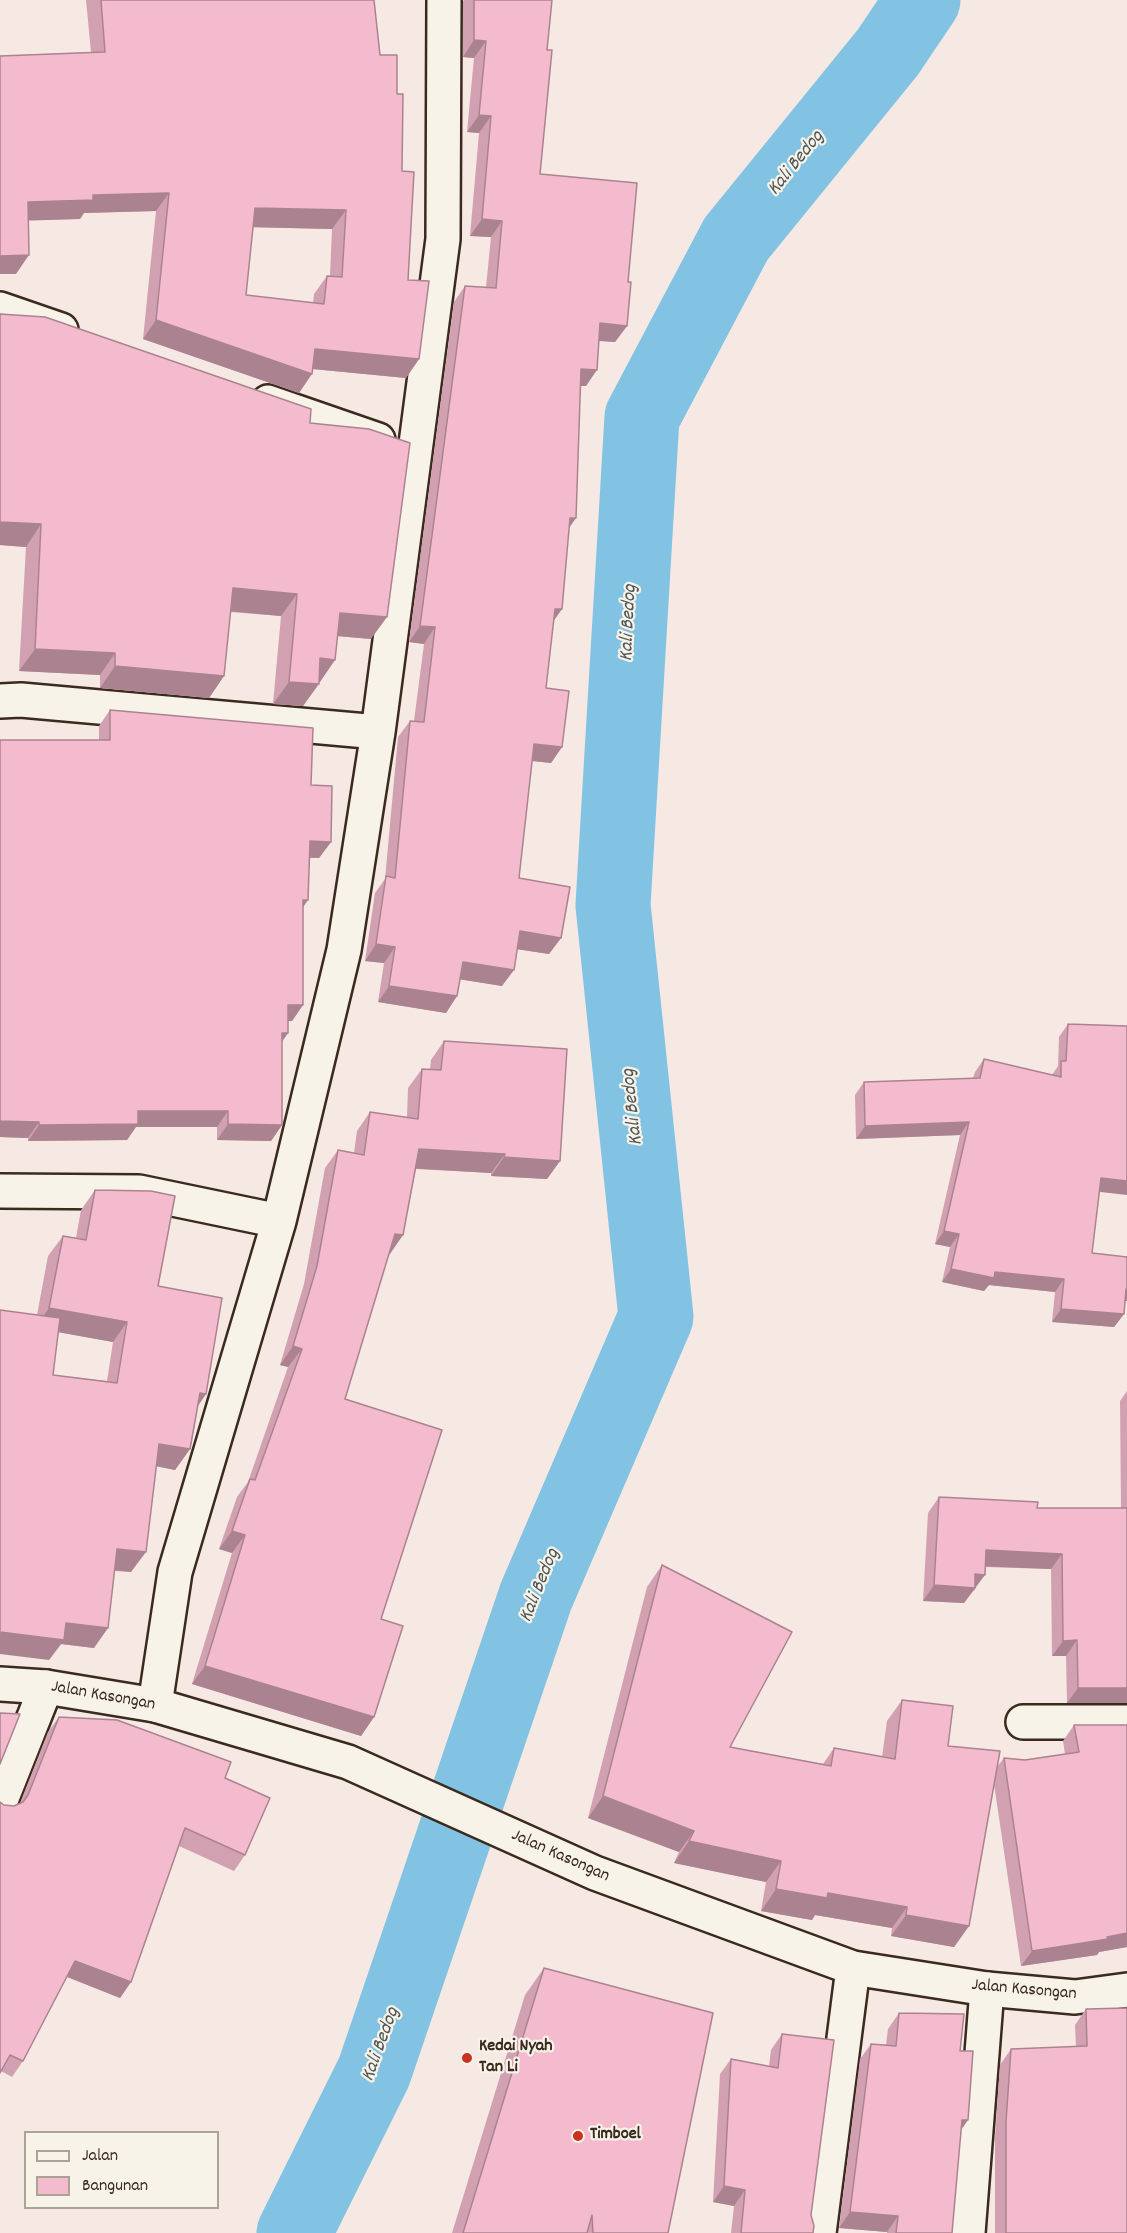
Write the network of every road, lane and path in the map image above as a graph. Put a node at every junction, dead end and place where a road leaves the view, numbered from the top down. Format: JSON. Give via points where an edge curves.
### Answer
{"nodes":[{"id":1,"x":444,"y":0,"type":"edge"},
{"id":2,"x":0,"y":309,"type":"edge"},
{"id":3,"x":89,"y":340,"type":"edge"},
{"id":4,"x":234,"y":390,"type":"edge"},
{"id":5,"x":413,"y":452,"type":"junction"},
{"id":6,"x":0,"y":701,"type":"edge"},
{"id":7,"x":378,"y":732,"type":"junction"},
{"id":8,"x":0,"y":1191,"type":"edge"},
{"id":9,"x":279,"y":1221,"type":"junction"},
{"id":10,"x":0,"y":1684,"type":"edge"},
{"id":11,"x":46,"y":1687,"type":"junction"},
{"id":12,"x":155,"y":1705,"type":"junction"},
{"id":13,"x":1023,"y":1722,"type":"dead end"},
{"id":14,"x":1127,"y":1722,"type":"edge"},
{"id":15,"x":0,"y":1803,"type":"edge"},
{"id":16,"x":853,"y":1968,"type":"junction"},
{"id":17,"x":987,"y":1989,"type":"junction"},
{"id":18,"x":1127,"y":1990,"type":"edge"},
{"id":19,"x":819,"y":2233,"type":"edge"},
{"id":20,"x":968,"y":2233,"type":"edge"}],
"edges":[{"from":1,"to":5,"type":"street","via":[[443,239]]},
{"from":2,"to":3,"type":"street"},
{"from":4,"to":5,"type":"street"},
{"from":5,"to":7,"type":"street"},
{"from":6,"to":7,"type":"street"},
{"from":7,"to":9,"type":"street","via":[[344,950]]},
{"from":8,"to":9,"type":"street","via":[[139,1192]]},
{"from":9,"to":12,"type":"street","via":[[175,1572]]},
{"from":10,"to":11,"type":"street","name":"Jalan Kasongan"},
{"from":11,"to":12,"type":"street","name":"Jalan Kasongan"},
{"from":11,"to":15,"type":"street"},
{"from":12,"to":16,"type":"street","name":"Jalan Kasongan","via":[[348,1762],[595,1873]]},
{"from":13,"to":14,"type":"street"},
{"from":16,"to":17,"type":"street","name":"Jalan Kasongan"},
{"from":16,"to":19,"type":"street"},
{"from":17,"to":18,"type":"street","name":"Jalan Kasongan","via":[[1075,1997]]},
{"from":17,"to":20,"type":"street"}]}
